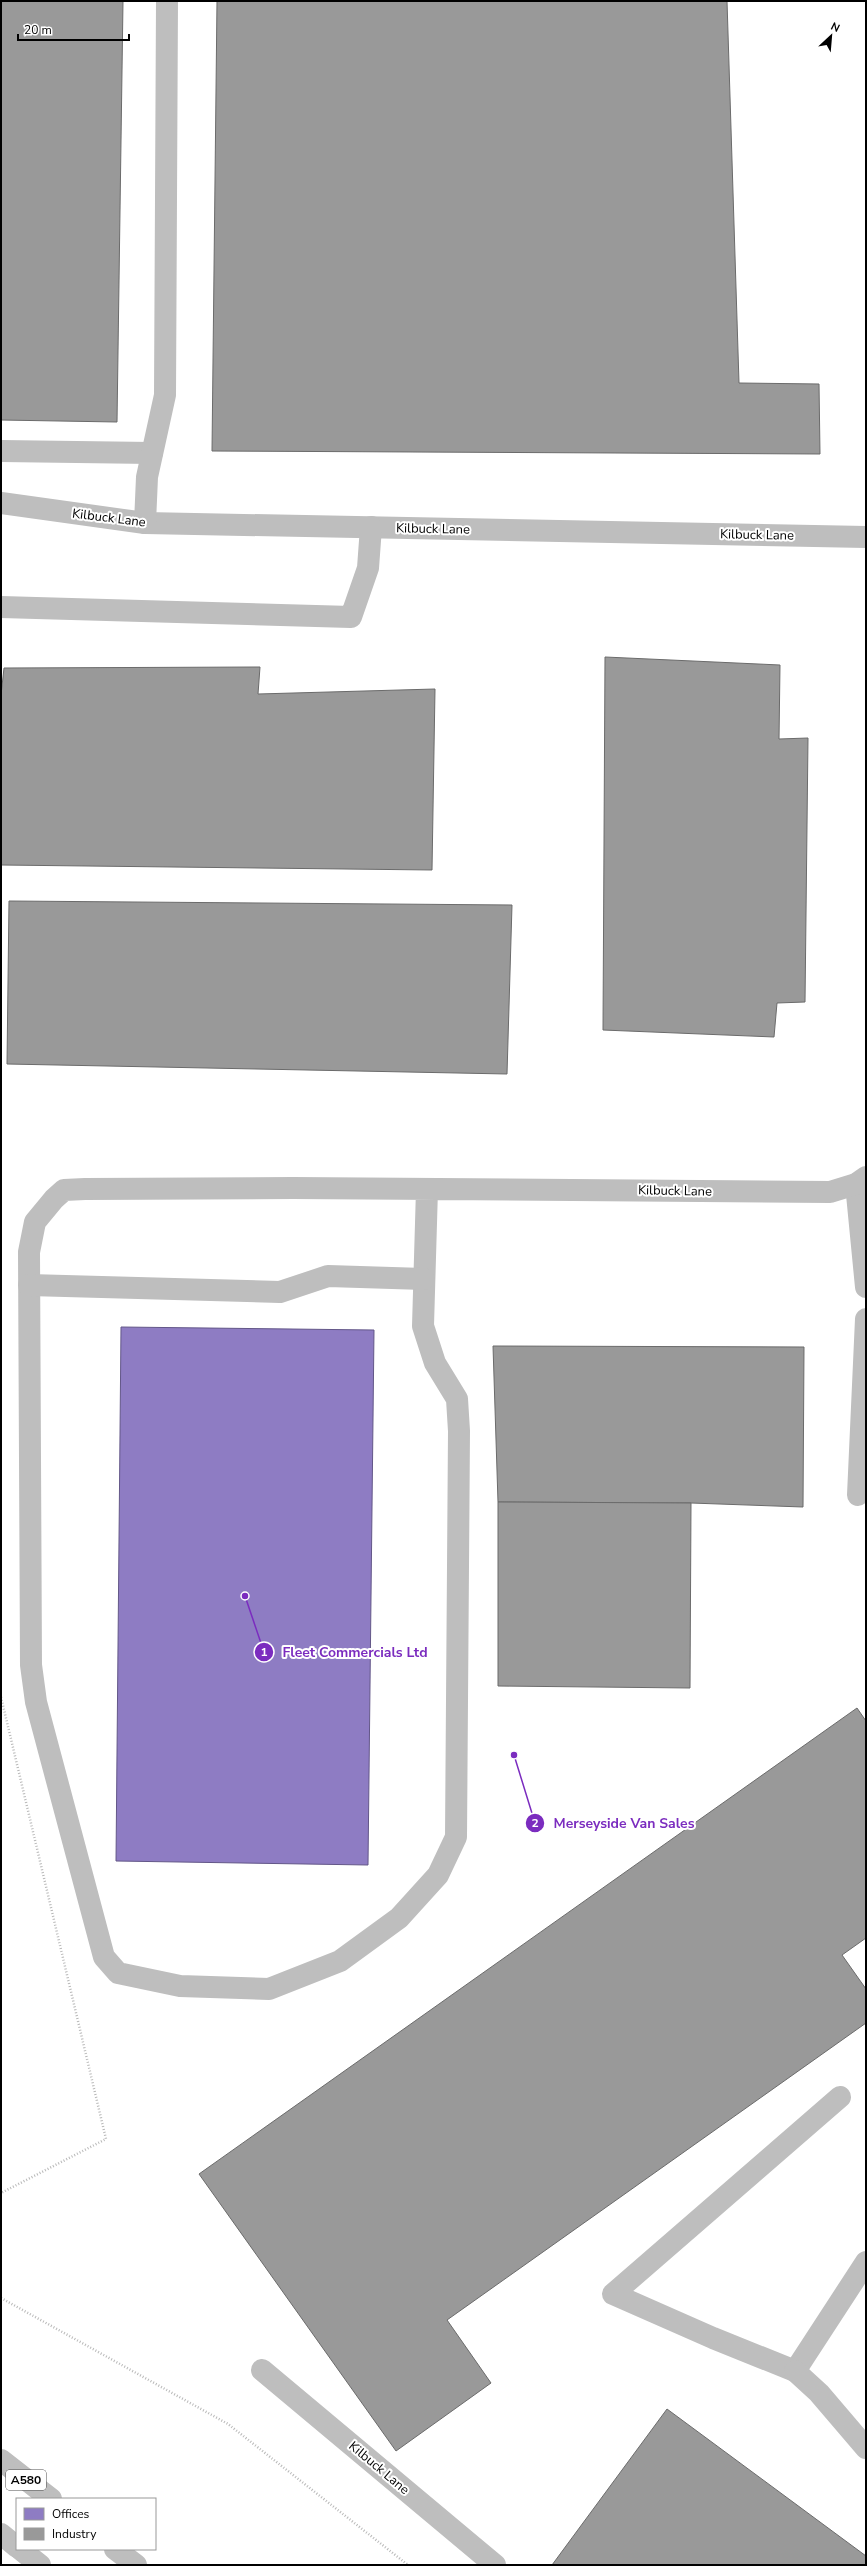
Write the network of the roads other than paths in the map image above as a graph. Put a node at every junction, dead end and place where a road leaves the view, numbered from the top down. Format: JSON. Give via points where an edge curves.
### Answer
{"nodes":[{"id":1,"x":167,"y":1,"type":"edge"},
{"id":2,"x":1,"y":451,"type":"edge"},
{"id":3,"x":152,"y":453,"type":"junction"},
{"id":4,"x":1,"y":503,"type":"edge"},
{"id":5,"x":144,"y":523,"type":"junction"},
{"id":6,"x":371,"y":527,"type":"junction"},
{"id":7,"x":866,"y":537,"type":"edge"},
{"id":8,"x":1,"y":607,"type":"edge"},
{"id":9,"x":861,"y":1180,"type":"edge"},
{"id":10,"x":426,"y":1189,"type":"junction"},
{"id":11,"x":424,"y":1279,"type":"junction"},
{"id":12,"x":29,"y":1285,"type":"junction"},
{"id":13,"x":866,"y":1287,"type":"edge"},
{"id":14,"x":866,"y":1319,"type":"edge"},
{"id":15,"x":858,"y":1495,"type":"dead end"},
{"id":16,"x":840,"y":2097,"type":"dead end"},
{"id":17,"x":866,"y":2262,"type":"edge"},
{"id":18,"x":262,"y":2370,"type":"dead end"},
{"id":19,"x":795,"y":2370,"type":"junction"},
{"id":20,"x":866,"y":2448,"type":"edge"},
{"id":21,"x":1,"y":2460,"type":"edge"},
{"id":22,"x":50,"y":2498,"type":"edge"},
{"id":23,"x":1,"y":2534,"type":"edge"},
{"id":24,"x":16,"y":2546,"type":"edge"},
{"id":25,"x":21,"y":2550,"type":"edge"},
{"id":26,"x":116,"y":2550,"type":"edge"},
{"id":27,"x":40,"y":2565,"type":"edge"},
{"id":28,"x":136,"y":2565,"type":"edge"},
{"id":29,"x":496,"y":2565,"type":"edge"}],
"edges":[{"from":1,"to":3,"type":"main road","via":[[165,394]]},
{"from":2,"to":3,"type":"main road"},
{"from":3,"to":5,"type":"main road","via":[[147,477]]},
{"from":4,"to":5,"type":"main road","name":"Kilbuck Lane"},
{"from":5,"to":6,"type":"main road","name":"Kilbuck Lane"},
{"from":6,"to":7,"type":"main road","name":"Kilbuck Lane"},
{"from":6,"to":8,"type":"main road","via":[[368,568],[351,617]]},
{"from":9,"to":10,"type":"main road","name":"Kilbuck Lane","via":[[830,1192]]},
{"from":9,"to":13,"type":"main road"},
{"from":10,"to":11,"type":"main road","name":"Kilbuck Lane"},
{"from":10,"to":12,"type":"main road","name":"Kilbuck Lane","via":[[64,1190],[34,1222],[29,1252]]},
{"from":11,"to":12,"type":"main road","via":[[328,1276],[280,1292]]},
{"from":11,"to":12,"type":"main road","name":"Kilbuck Lane","via":[[423,1326],[435,1363],[456,1399],[459,1431],[456,1837],[438,1875],[399,1918],[340,1961],[269,1989],[180,1986],[118,1974],[104,1957],[36,1702],[31,1666]]},
{"from":14,"to":15,"type":"main road"},
{"from":16,"to":19,"type":"main road","via":[[613,2294],[713,2338]]},
{"from":17,"to":19,"type":"main road"},
{"from":18,"to":29,"type":"main road","name":"Kilbuck Lane"},
{"from":19,"to":20,"type":"main road","via":[[819,2393]]},
{"from":21,"to":22,"type":"main road","number":"A580"},
{"from":23,"to":24,"type":"main road"},
{"from":25,"to":27,"type":"main road"},
{"from":26,"to":28,"type":"main road"}]}
